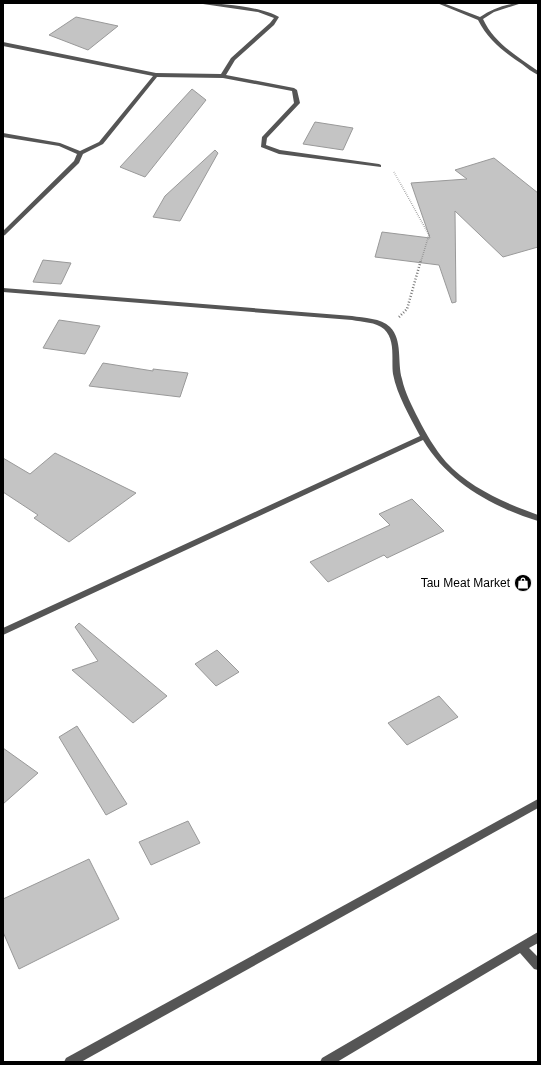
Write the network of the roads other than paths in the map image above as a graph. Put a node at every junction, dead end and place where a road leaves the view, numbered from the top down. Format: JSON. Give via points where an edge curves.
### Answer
{"nodes":[{"id":1,"x":203,"y":3,"type":"edge"},
{"id":2,"x":439,"y":3,"type":"edge"},
{"id":3,"x":520,"y":3,"type":"edge"},
{"id":4,"x":480,"y":19,"type":"junction"},
{"id":5,"x":3,"y":44,"type":"edge"},
{"id":6,"x":538,"y":73,"type":"edge"},
{"id":7,"x":156,"y":75,"type":"junction"},
{"id":8,"x":223,"y":76,"type":"junction"},
{"id":9,"x":3,"y":135,"type":"edge"},
{"id":10,"x":80,"y":153,"type":"junction"},
{"id":11,"x":379,"y":166,"type":"road end"},
{"id":12,"x":3,"y":234,"type":"edge"},
{"id":13,"x":3,"y":290,"type":"edge"},
{"id":14,"x":424,"y":437,"type":"junction"},
{"id":15,"x":538,"y":518,"type":"edge"},
{"id":16,"x":3,"y":632,"type":"edge"},
{"id":17,"x":538,"y":803,"type":"edge"},
{"id":18,"x":538,"y":937,"type":"edge"},
{"id":19,"x":521,"y":948,"type":"junction"},
{"id":20,"x":538,"y":965,"type":"edge"},
{"id":21,"x":70,"y":1062,"type":"edge"},
{"id":22,"x":326,"y":1062,"type":"edge"}],
"edges":[{"from":1,"to":8,"type":"street","via":[[277,17],[233,59]]},
{"from":2,"to":4,"type":"street"},
{"from":3,"to":4,"type":"street","via":[[492,10]]},
{"from":4,"to":6,"type":"street","via":[[484,29],[504,48]]},
{"from":5,"to":7,"type":"street"},
{"from":7,"to":8,"type":"street"},
{"from":7,"to":10,"type":"street","via":[[101,144]]},
{"from":8,"to":11,"type":"street","via":[[294,90],[297,103],[264,138],[263,146],[279,152]]},
{"from":9,"to":10,"type":"street","via":[[60,145]]},
{"from":10,"to":12,"type":"street","via":[[77,162]]},
{"from":13,"to":14,"type":"street","via":[[373,321],[387,328],[392,337],[399,382]]},
{"from":14,"to":15,"type":"street","via":[[450,470],[484,495]]},
{"from":14,"to":16,"type":"street"},
{"from":17,"to":21,"type":"street"},
{"from":18,"to":19,"type":"street"},
{"from":19,"to":20,"type":"street"},
{"from":19,"to":22,"type":"street"}]}
